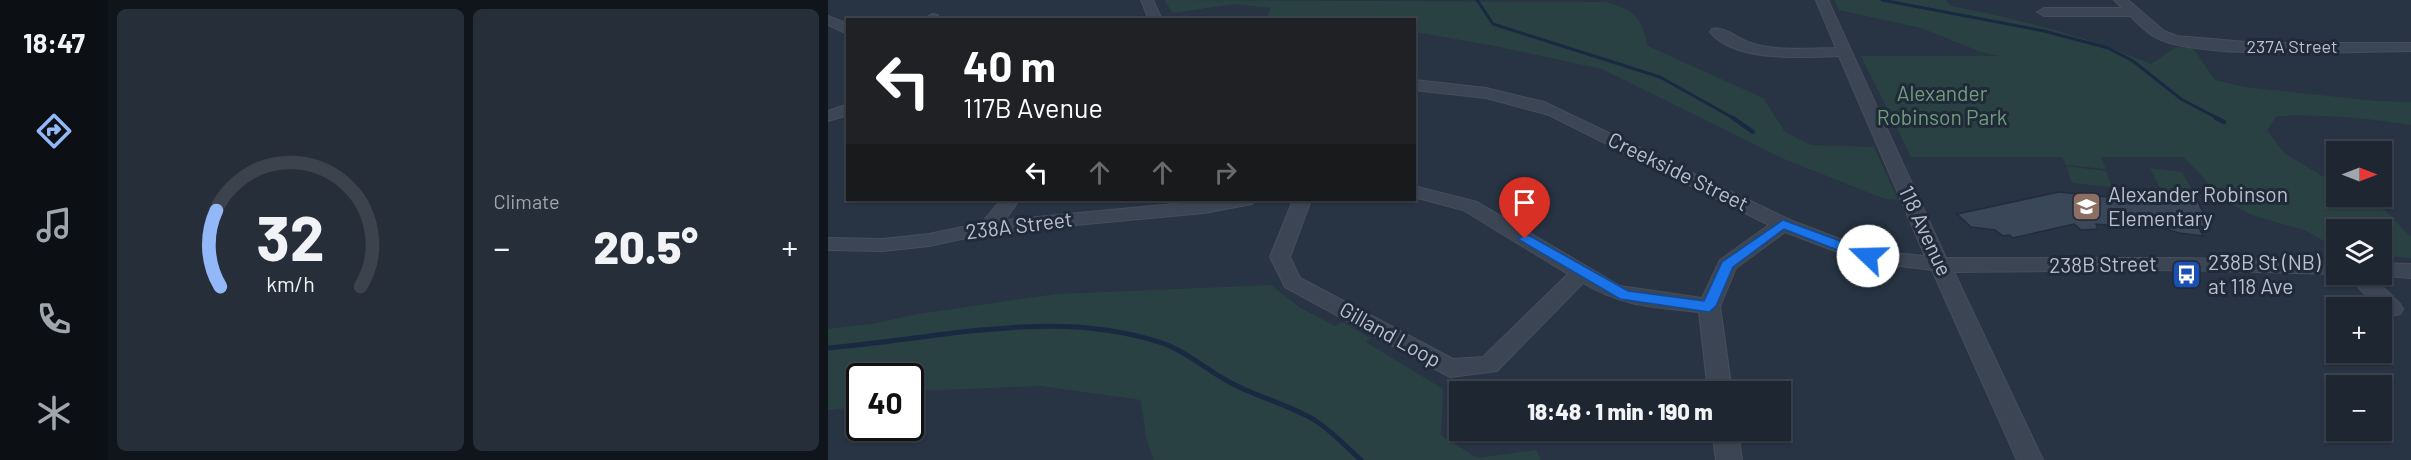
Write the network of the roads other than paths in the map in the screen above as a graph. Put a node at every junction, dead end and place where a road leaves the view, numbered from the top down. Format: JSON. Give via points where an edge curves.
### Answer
{"nodes":[{"id":1,"x":1147,"y":0,"type":"edge"},
{"id":2,"x":1822,"y":0,"type":"edge"},
{"id":3,"x":2121,"y":0,"type":"edge"},
{"id":4,"x":2044,"y":12,"type":"dead end"},
{"id":5,"x":2133,"y":12,"type":"junction"},
{"id":6,"x":1155,"y":18,"type":"edge"},
{"id":7,"x":828,"y":20,"type":"edge"},
{"id":8,"x":846,"y":29,"type":"edge"},
{"id":9,"x":1717,"y":32,"type":"dead end"},
{"id":10,"x":2411,"y":47,"type":"edge"},
{"id":11,"x":1845,"y":52,"type":"junction"},
{"id":12,"x":1416,"y":85,"type":"edge"},
{"id":13,"x":846,"y":110,"type":"edge"},
{"id":14,"x":828,"y":116,"type":"edge"},
{"id":15,"x":1416,"y":192,"type":"edge"},
{"id":16,"x":1009,"y":201,"type":"edge"},
{"id":17,"x":1239,"y":201,"type":"edge"},
{"id":18,"x":1302,"y":201,"type":"edge"},
{"id":19,"x":1783,"y":224,"type":"junction"},
{"id":20,"x":989,"y":227,"type":"junction"},
{"id":21,"x":828,"y":244,"type":"edge"},
{"id":22,"x":1940,"y":266,"type":"junction"},
{"id":23,"x":2326,"y":268,"type":"edge"},
{"id":24,"x":2392,"y":270,"type":"edge"},
{"id":25,"x":2411,"y":271,"type":"edge"},
{"id":26,"x":1581,"y":273,"type":"junction"},
{"id":27,"x":2367,"y":285,"type":"edge"},
{"id":28,"x":2380,"y":297,"type":"edge"},
{"id":29,"x":1709,"y":306,"type":"junction"},
{"id":30,"x":1719,"y":381,"type":"edge"},
{"id":31,"x":1726,"y":441,"type":"edge"},
{"id":32,"x":1729,"y":460,"type":"edge"},
{"id":33,"x":2030,"y":460,"type":"edge"}],
"edges":[{"from":1,"to":6,"type":"street"},
{"from":2,"to":11,"type":"street","name":"118 Avenue"},
{"from":3,"to":5,"type":"street"},
{"from":4,"to":5,"type":"street"},
{"from":5,"to":10,"type":"street","name":"237A Street","via":[[2159,34],[2211,45]]},
{"from":7,"to":8,"type":"street"},
{"from":9,"to":11,"type":"street","via":[[1758,52]]},
{"from":11,"to":22,"type":"street","name":"118 Avenue"},
{"from":12,"to":19,"type":"street","name":"Creekside Street","via":[[1526,100]]},
{"from":13,"to":14,"type":"street"},
{"from":15,"to":26,"type":"street","via":[[1470,206]]},
{"from":16,"to":20,"type":"street"},
{"from":17,"to":20,"type":"street","name":"238A Street"},
{"from":18,"to":26,"type":"street","name":"Gilland Loop","via":[[1280,257],[1292,282],[1450,368],[1489,365]]},
{"from":19,"to":22,"type":"street","name":"Creekside Street","via":[[1868,256]]},
{"from":19,"to":29,"type":"street","via":[[1727,265]]},
{"from":20,"to":21,"type":"street","name":"238A Street","via":[[909,242]]},
{"from":22,"to":23,"type":"street","name":"238B Street","via":[[2179,264]]},
{"from":22,"to":33,"type":"street","name":"118 Avenue"},
{"from":24,"to":25,"type":"street"},
{"from":26,"to":29,"type":"street","via":[[1625,296]]},
{"from":27,"to":28,"type":"street"},
{"from":29,"to":30,"type":"street"},
{"from":31,"to":32,"type":"street"}]}
